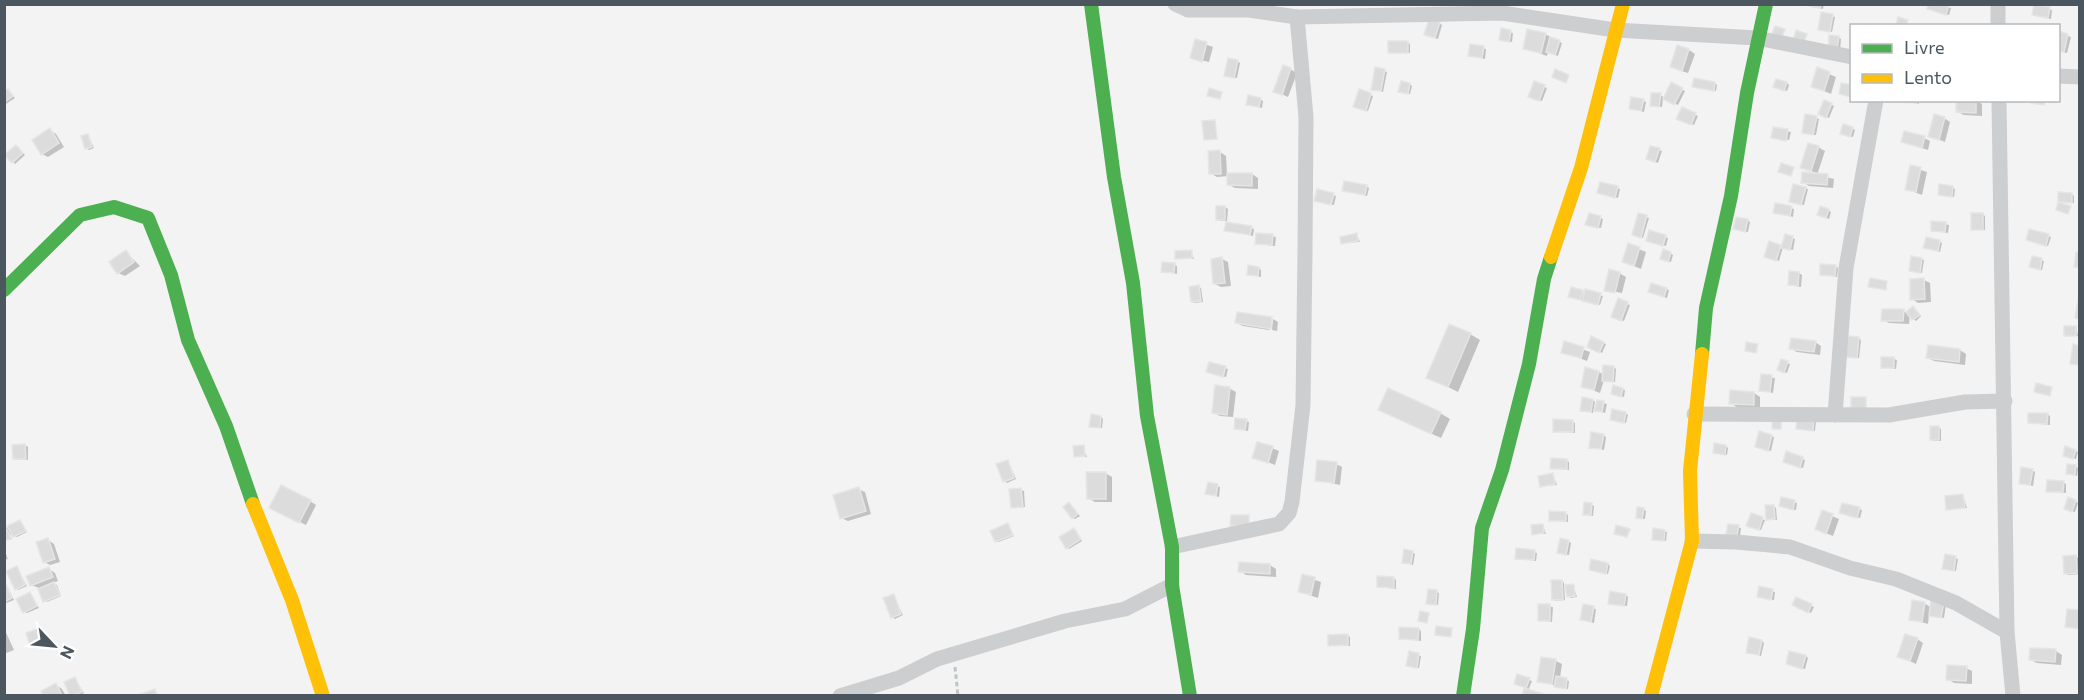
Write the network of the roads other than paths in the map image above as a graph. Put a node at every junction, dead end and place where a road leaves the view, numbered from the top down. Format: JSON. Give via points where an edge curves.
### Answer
{"nodes":[{"id":1,"x":1091,"y":4,"type":"edge"},
{"id":2,"x":1175,"y":4,"type":"edge"},
{"id":3,"x":1623,"y":4,"type":"edge"},
{"id":4,"x":1766,"y":4,"type":"edge"},
{"id":5,"x":1998,"y":4,"type":"edge"},
{"id":6,"x":1248,"y":7,"type":"edge"},
{"id":7,"x":1502,"y":9,"type":"edge"},
{"id":8,"x":1360,"y":10,"type":"edge"},
{"id":9,"x":1297,"y":17,"type":"junction"},
{"id":10,"x":1998,"y":24,"type":"edge"},
{"id":11,"x":1615,"y":30,"type":"junction"},
{"id":12,"x":1757,"y":38,"type":"junction"},
{"id":13,"x":1850,"y":57,"type":"edge"},
{"id":14,"x":2060,"y":76,"type":"edge"},
{"id":15,"x":2079,"y":77,"type":"edge"},
{"id":16,"x":1876,"y":102,"type":"edge"},
{"id":17,"x":1999,"y":102,"type":"edge"},
{"id":18,"x":4,"y":290,"type":"edge"},
{"id":19,"x":2005,"y":401,"type":"junction"},
{"id":20,"x":1694,"y":414,"type":"junction"},
{"id":21,"x":1835,"y":415,"type":"junction"},
{"id":22,"x":1692,"y":541,"type":"junction"},
{"id":23,"x":1172,"y":547,"type":"junction"},
{"id":24,"x":1172,"y":585,"type":"junction"},
{"id":25,"x":2007,"y":632,"type":"junction"},
{"id":26,"x":323,"y":696,"type":"edge"},
{"id":27,"x":840,"y":696,"type":"edge"},
{"id":28,"x":1190,"y":696,"type":"edge"},
{"id":29,"x":1463,"y":696,"type":"edge"},
{"id":30,"x":1651,"y":696,"type":"edge"},
{"id":31,"x":2013,"y":696,"type":"edge"}],
"edges":[{"from":1,"to":23,"type":"street","via":[[1133,283],[1147,416]]},
{"from":2,"to":6,"type":"street","via":[[1188,10]]},
{"from":3,"to":11,"type":"street"},
{"from":4,"to":12,"type":"street"},
{"from":5,"to":10,"type":"street"},
{"from":6,"to":9,"type":"street"},
{"from":7,"to":8,"type":"street"},
{"from":7,"to":11,"type":"street"},
{"from":8,"to":9,"type":"street"},
{"from":9,"to":23,"type":"street","via":[[1306,117],[1305,239],[1303,405],[1293,501],[1279,524]]},
{"from":11,"to":12,"type":"street"},
{"from":11,"to":29,"type":"street","via":[[1581,168],[1544,279],[1529,364],[1482,528]]},
{"from":12,"to":13,"type":"street"},
{"from":12,"to":20,"type":"street","via":[[1731,196],[1706,308]]},
{"from":14,"to":15,"type":"street"},
{"from":16,"to":21,"type":"street","via":[[1846,268]]},
{"from":17,"to":19,"type":"street"},
{"from":18,"to":26,"type":"street","via":[[81,215],[114,207],[148,218],[171,275],[188,340],[226,426],[292,600]]},
{"from":19,"to":21,"type":"street","via":[[1965,402],[1889,415]]},
{"from":19,"to":25,"type":"street"},
{"from":20,"to":21,"type":"street"},
{"from":20,"to":22,"type":"street","via":[[1690,471]]},
{"from":22,"to":25,"type":"street","via":[[1790,547],[1896,579],[1956,603]]},
{"from":22,"to":30,"type":"street"},
{"from":23,"to":24,"type":"street"},
{"from":24,"to":27,"type":"street","via":[[1125,609],[1065,621],[937,659],[899,678]]},
{"from":24,"to":28,"type":"street"},
{"from":25,"to":31,"type":"street"}]}
